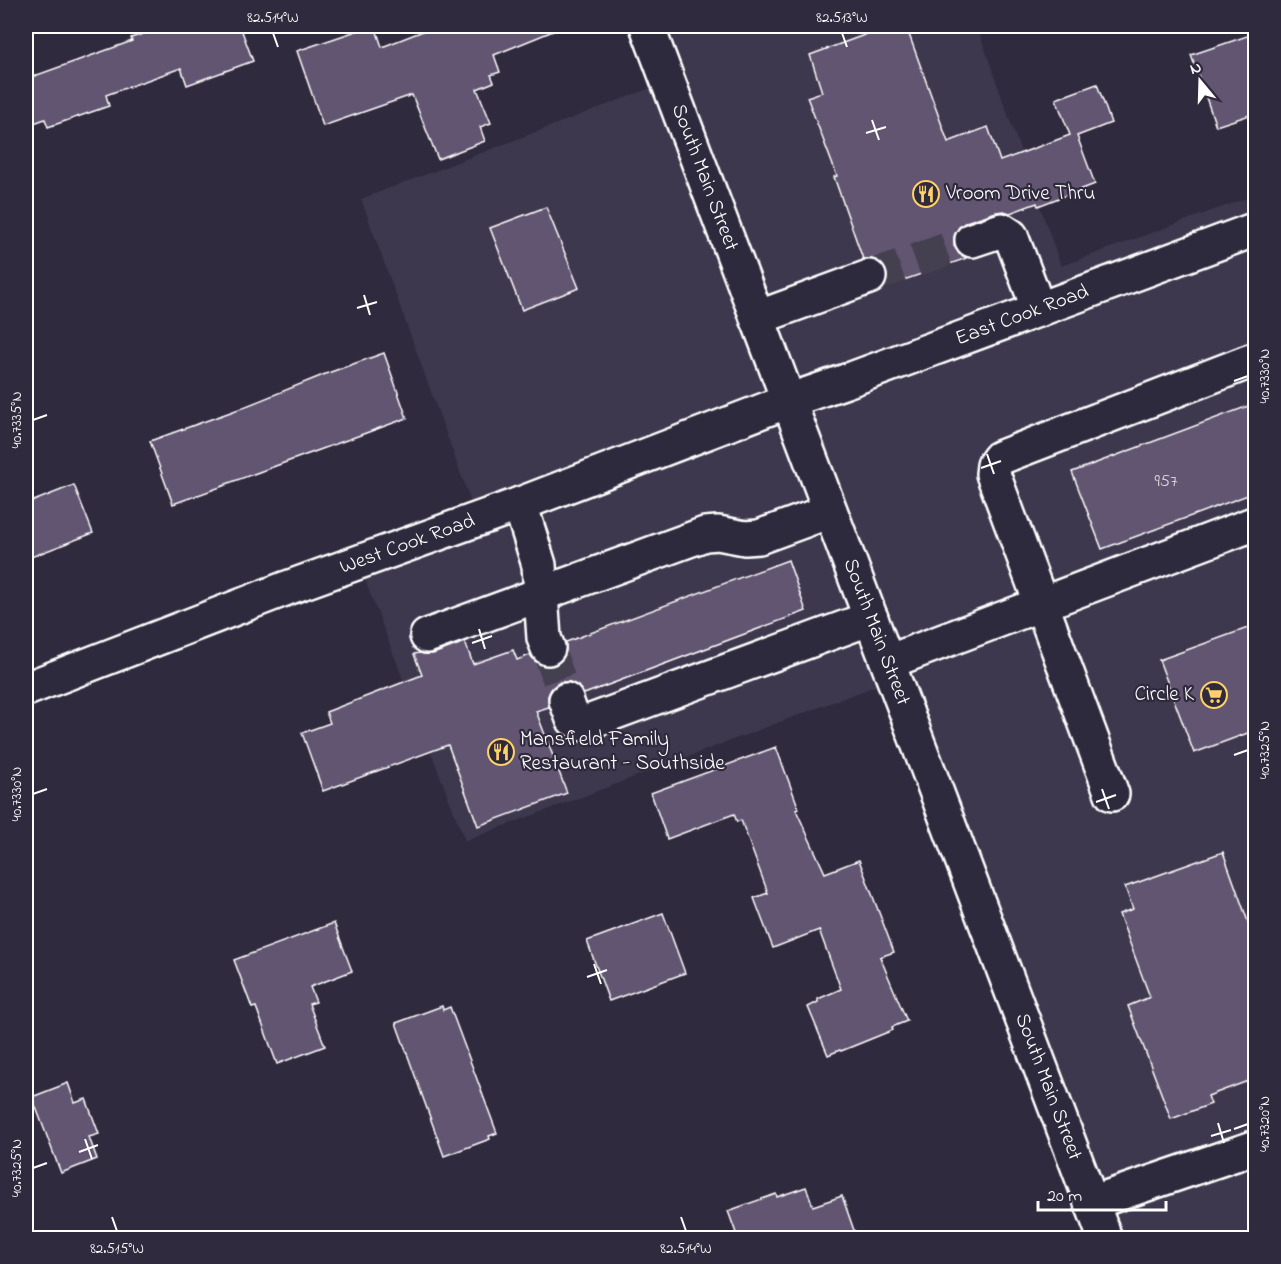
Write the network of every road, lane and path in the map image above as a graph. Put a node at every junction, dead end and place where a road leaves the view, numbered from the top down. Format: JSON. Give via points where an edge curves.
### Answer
{"nodes":[{"id":1,"x":646,"y":26,"type":"edge"},
{"id":2,"x":1256,"y":229,"type":"edge"},
{"id":3,"x":972,"y":240,"type":"tunnel mouth"},
{"id":4,"x":869,"y":277,"type":"tunnel mouth"},
{"id":5,"x":1039,"y":310,"type":"junction"},
{"id":6,"x":757,"y":318,"type":"junction"},
{"id":7,"x":1256,"y":359,"type":"edge"},
{"id":8,"x":789,"y":401,"type":"junction"},
{"id":9,"x":520,"y":504,"type":"junction"},
{"id":10,"x":830,"y":511,"type":"junction"},
{"id":11,"x":1256,"y":524,"type":"edge"},
{"id":12,"x":541,"y":594,"type":"junction"},
{"id":13,"x":1041,"y":605,"type":"junction"},
{"id":14,"x":871,"y":618,"type":"junction"},
{"id":15,"x":427,"y":636,"type":"dead end"},
{"id":16,"x":548,"y":648,"type":"tunnel mouth"},
{"id":17,"x":888,"y":662,"type":"junction"},
{"id":18,"x":26,"y":689,"type":"edge"},
{"id":19,"x":566,"y":700,"type":"tunnel mouth"},
{"id":20,"x":1112,"y":794,"type":"dead end"},
{"id":21,"x":1256,"y":1147,"type":"edge"},
{"id":22,"x":1091,"y":1203,"type":"junction"},
{"id":23,"x":1105,"y":1239,"type":"edge"}],
"edges":[{"from":1,"to":6,"type":"street","name":"South Main Street"},
{"from":2,"to":5,"type":"street","name":"East Cook Road"},
{"from":3,"to":5,"type":"street","via":[[1002,230],[1011,236]]},
{"from":4,"to":6,"type":"street"},
{"from":5,"to":8,"type":"street","name":"East Cook Road"},
{"from":6,"to":8,"type":"street","name":"South Main Street"},
{"from":7,"to":13,"type":"street","via":[[999,458],[993,474]]},
{"from":8,"to":9,"type":"street","name":"West Cook Road"},
{"from":8,"to":10,"type":"street","name":"South Main Street"},
{"from":9,"to":12,"type":"street","via":[[539,565]]},
{"from":9,"to":18,"type":"street","name":"West Cook Road","via":[[287,588]]},
{"from":10,"to":12,"type":"street","via":[[759,537],[705,534]]},
{"from":10,"to":14,"type":"street","name":"South Main Street"},
{"from":11,"to":13,"type":"street"},
{"from":12,"to":15,"type":"street"},
{"from":12,"to":16,"type":"street"},
{"from":13,"to":17,"type":"street"},
{"from":13,"to":20,"type":"street"},
{"from":14,"to":17,"type":"street","name":"South Main Street"},
{"from":14,"to":19,"type":"street","via":[[583,724],[573,719]]},
{"from":17,"to":22,"type":"street","name":"South Main Street"},
{"from":21,"to":22,"type":"street"},
{"from":22,"to":23,"type":"street","name":"South Main Street"}]}
